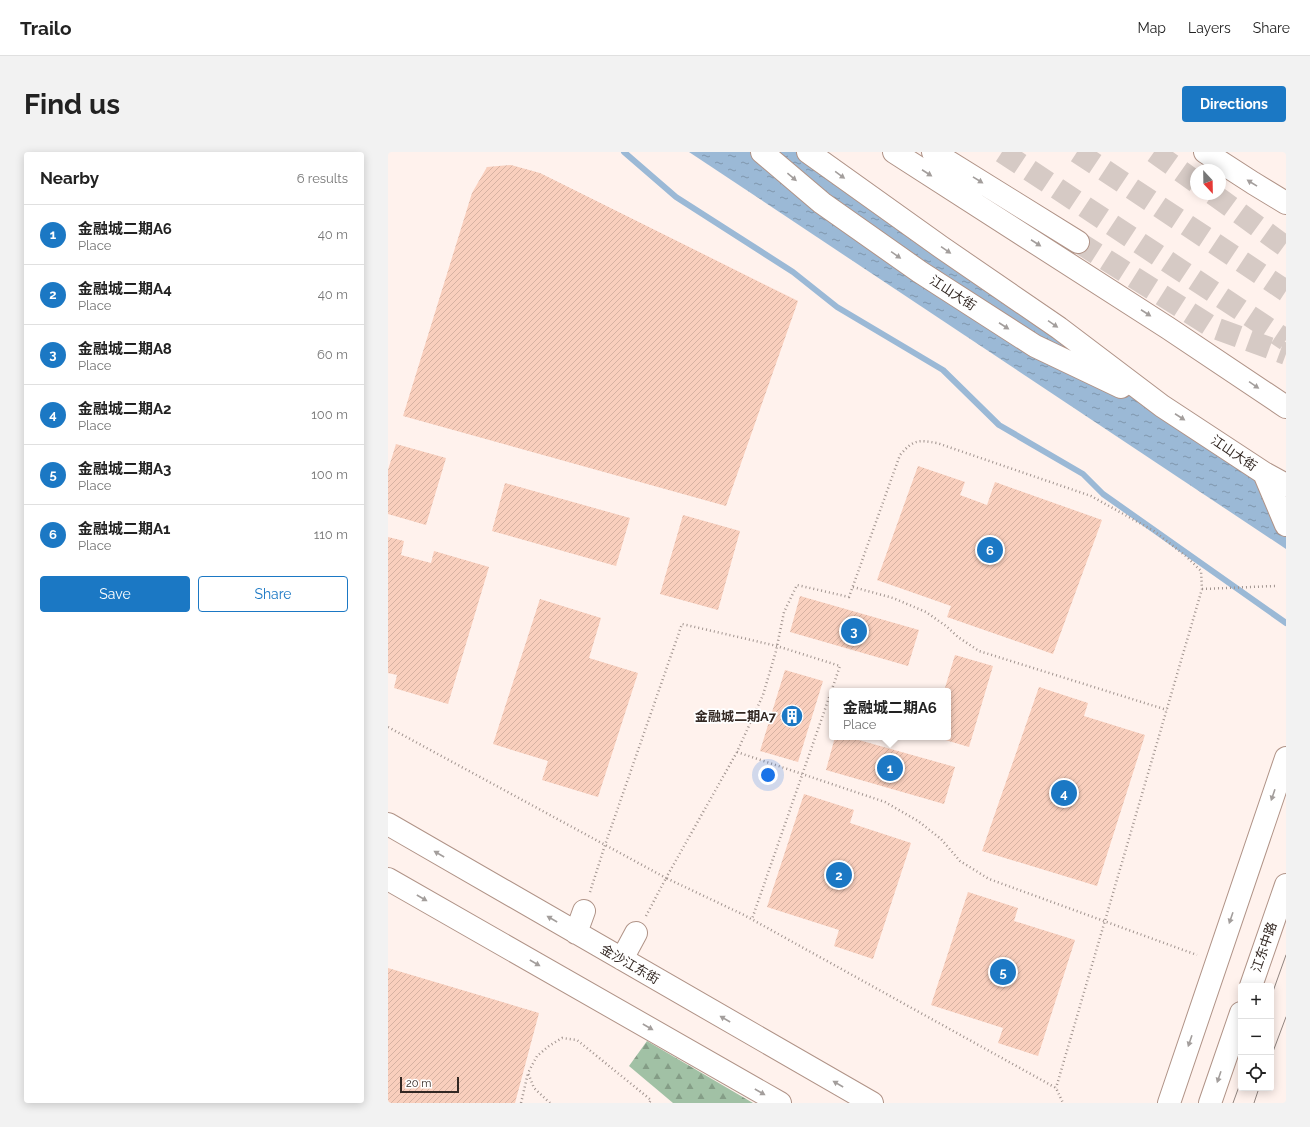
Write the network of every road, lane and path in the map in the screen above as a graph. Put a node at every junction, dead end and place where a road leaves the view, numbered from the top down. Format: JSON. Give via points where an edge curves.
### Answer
{"nodes":[{"id":1,"x":762,"y":152,"type":"edge"},
{"id":2,"x":808,"y":152,"type":"edge"},
{"id":3,"x":894,"y":152,"type":"edge"},
{"id":4,"x":933,"y":152,"type":"edge"},
{"id":5,"x":1206,"y":152,"type":"edge"},
{"id":6,"x":1286,"y":203,"type":"edge"},
{"id":7,"x":1078,"y":242,"type":"tunnel mouth"},
{"id":8,"x":1162,"y":406,"type":"junction"},
{"id":9,"x":1286,"y":406,"type":"edge"},
{"id":10,"x":1264,"y":473,"type":"junction"},
{"id":11,"x":1286,"y":485,"type":"edge"},
{"id":12,"x":1286,"y":525,"type":"edge"},
{"id":13,"x":1275,"y":586,"type":"dead end"},
{"id":14,"x":853,"y":587,"type":"junction"},
{"id":15,"x":1202,"y":589,"type":"junction"},
{"id":16,"x":777,"y":646,"type":"junction"},
{"id":17,"x":832,"y":688,"type":"edge"},
{"id":18,"x":829,"y":698,"type":"edge"},
{"id":19,"x":1167,"y":710,"type":"junction"},
{"id":20,"x":388,"y":727,"type":"edge"},
{"id":21,"x":736,"y":752,"type":"junction"},
{"id":22,"x":1286,"y":758,"type":"edge"},
{"id":23,"x":803,"y":774,"type":"junction"},
{"id":24,"x":388,"y":824,"type":"edge"},
{"id":25,"x":605,"y":845,"type":"junction"},
{"id":26,"x":666,"y":878,"type":"junction"},
{"id":27,"x":388,"y":879,"type":"edge"},
{"id":28,"x":1286,"y":885,"type":"edge"},
{"id":29,"x":584,"y":911,"type":"joint"},
{"id":30,"x":752,"y":920,"type":"junction"},
{"id":31,"x":1105,"y":920,"type":"junction"},
{"id":32,"x":576,"y":933,"type":"junction"},
{"id":33,"x":636,"y":933,"type":"joint"},
{"id":34,"x":622,"y":959,"type":"junction"},
{"id":35,"x":1217,"y":962,"type":"junction"},
{"id":36,"x":1252,"y":983,"type":"edge"},
{"id":37,"x":1239,"y":1019,"type":"edge"},
{"id":38,"x":528,"y":1073,"type":"junction"},
{"id":39,"x":1056,"y":1088,"type":"junction"},
{"id":40,"x":520,"y":1103,"type":"edge"},
{"id":41,"x":550,"y":1103,"type":"edge"},
{"id":42,"x":649,"y":1103,"type":"edge"},
{"id":43,"x":780,"y":1103,"type":"edge"},
{"id":44,"x":872,"y":1103,"type":"edge"},
{"id":45,"x":1063,"y":1103,"type":"edge"},
{"id":46,"x":1169,"y":1103,"type":"edge"},
{"id":47,"x":1210,"y":1103,"type":"edge"}],
"edges":[{"from":1,"to":8,"type":"main road","name":"江山大街","one_way":true,"via":[[822,203],[907,263],[1035,346]]},
{"from":2,"to":8,"type":"main road","name":"江山大街","one_way":true,"via":[[1059,328]]},
{"from":3,"to":9,"type":"main road","one_way":true},
{"from":4,"to":7,"type":"main road","one_way":true},
{"from":6,"to":5,"type":"main road","one_way":true},
{"from":8,"to":10,"type":"main road","name":"江山大街","one_way":true},
{"from":10,"to":11,"type":"main road","name":"江山大街"},
{"from":10,"to":12,"type":"main road"},
{"from":13,"to":15,"type":"path"},
{"from":14,"to":15,"type":"path","via":[[900,455],[909,445],[920,440],[937,443],[1091,496],[1154,531],[1187,557],[1201,571]]},
{"from":14,"to":16,"type":"path","via":[[849,597],[798,585],[784,612]]},
{"from":14,"to":19,"type":"path","via":[[893,598],[926,612],[979,651]]},
{"from":15,"to":19,"type":"path"},
{"from":16,"to":17,"type":"path","via":[[840,666]]},
{"from":16,"to":21,"type":"path","via":[[763,695]]},
{"from":16,"to":25,"type":"path","via":[[682,624]]},
{"from":18,"to":23,"type":"path"},
{"from":19,"to":31,"type":"path"},
{"from":20,"to":25,"type":"path"},
{"from":21,"to":23,"type":"path"},
{"from":21,"to":26,"type":"path"},
{"from":22,"to":35,"type":"main road","one_way":true},
{"from":23,"to":30,"type":"path"},
{"from":23,"to":31,"type":"path","via":[[885,802],[941,838],[960,862],[989,879]]},
{"from":32,"to":24,"type":"main road","name":"金沙江东街","one_way":true},
{"from":25,"to":26,"type":"path"},
{"from":25,"to":29,"type":"path"},
{"from":26,"to":30,"type":"path"},
{"from":26,"to":33,"type":"path"},
{"from":27,"to":43,"type":"main road","one_way":true},
{"from":28,"to":36,"type":"main road","name":"江东中路"},
{"from":29,"to":32,"type":"main road"},
{"from":30,"to":39,"type":"path"},
{"from":31,"to":35,"type":"path"},
{"from":31,"to":39,"type":"path"},
{"from":32,"to":34,"type":"main road","name":"金沙江东街"},
{"from":33,"to":34,"type":"main road"},
{"from":44,"to":34,"type":"main road","name":"金沙江东街","one_way":true},
{"from":35,"to":46,"type":"main road","one_way":true},
{"from":37,"to":47,"type":"main road","one_way":true},
{"from":38,"to":40,"type":"path"},
{"from":38,"to":41,"type":"path","via":[[534,1088]]},
{"from":38,"to":42,"type":"path","via":[[537,1056],[549,1046],[562,1038],[577,1040],[651,1100]]},
{"from":39,"to":45,"type":"path"}]}
